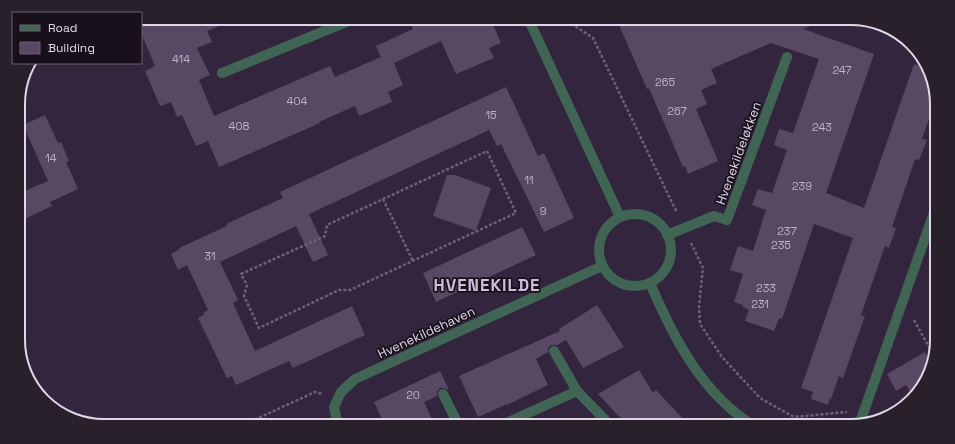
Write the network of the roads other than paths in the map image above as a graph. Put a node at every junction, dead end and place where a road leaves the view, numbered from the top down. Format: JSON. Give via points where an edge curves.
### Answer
{"nodes":[{"id":1,"x":339,"y":25,"type":"edge"},
{"id":2,"x":531,"y":25,"type":"edge"},
{"id":3,"x":787,"y":56,"type":"dead end"},
{"id":4,"x":222,"y":73,"type":"dead end"},
{"id":5,"x":620,"y":217,"type":"junction"},
{"id":6,"x":930,"y":224,"type":"edge"},
{"id":7,"x":667,"y":235,"type":"junction"},
{"id":8,"x":602,"y":266,"type":"junction"},
{"id":9,"x":650,"y":283,"type":"junction"},
{"id":10,"x":554,"y":351,"type":"dead end"},
{"id":11,"x":578,"y":391,"type":"junction"},
{"id":12,"x":443,"y":394,"type":"dead end"},
{"id":13,"x":862,"y":418,"type":"edge"},
{"id":14,"x":337,"y":419,"type":"edge"},
{"id":15,"x":456,"y":419,"type":"edge"},
{"id":16,"x":516,"y":419,"type":"edge"},
{"id":17,"x":604,"y":419,"type":"edge"},
{"id":18,"x":744,"y":419,"type":"edge"}],
"edges":[{"from":1,"to":4,"type":"street"},
{"from":2,"to":5,"type":"street"},
{"from":3,"to":7,"type":"street","name":"Hvenekildeløkken","via":[[728,220],[714,216]]},
{"from":5,"to":7,"type":"street","via":[[642,215],[661,226]]},
{"from":5,"to":8,"type":"street","via":[[610,224],[599,243]]},
{"from":6,"to":13,"type":"street"},
{"from":7,"to":9,"type":"street","via":[[670,258],[659,277]]},
{"from":8,"to":9,"type":"street","via":[[617,282],[628,286]]},
{"from":8,"to":14,"type":"street","name":"Hvenekildehaven","via":[[355,379],[341,392],[334,407]]},
{"from":9,"to":18,"type":"street","via":[[663,315],[688,359],[714,393]]},
{"from":10,"to":11,"type":"street"},
{"from":11,"to":16,"type":"street"},
{"from":11,"to":17,"type":"street"},
{"from":12,"to":15,"type":"street"}]}
